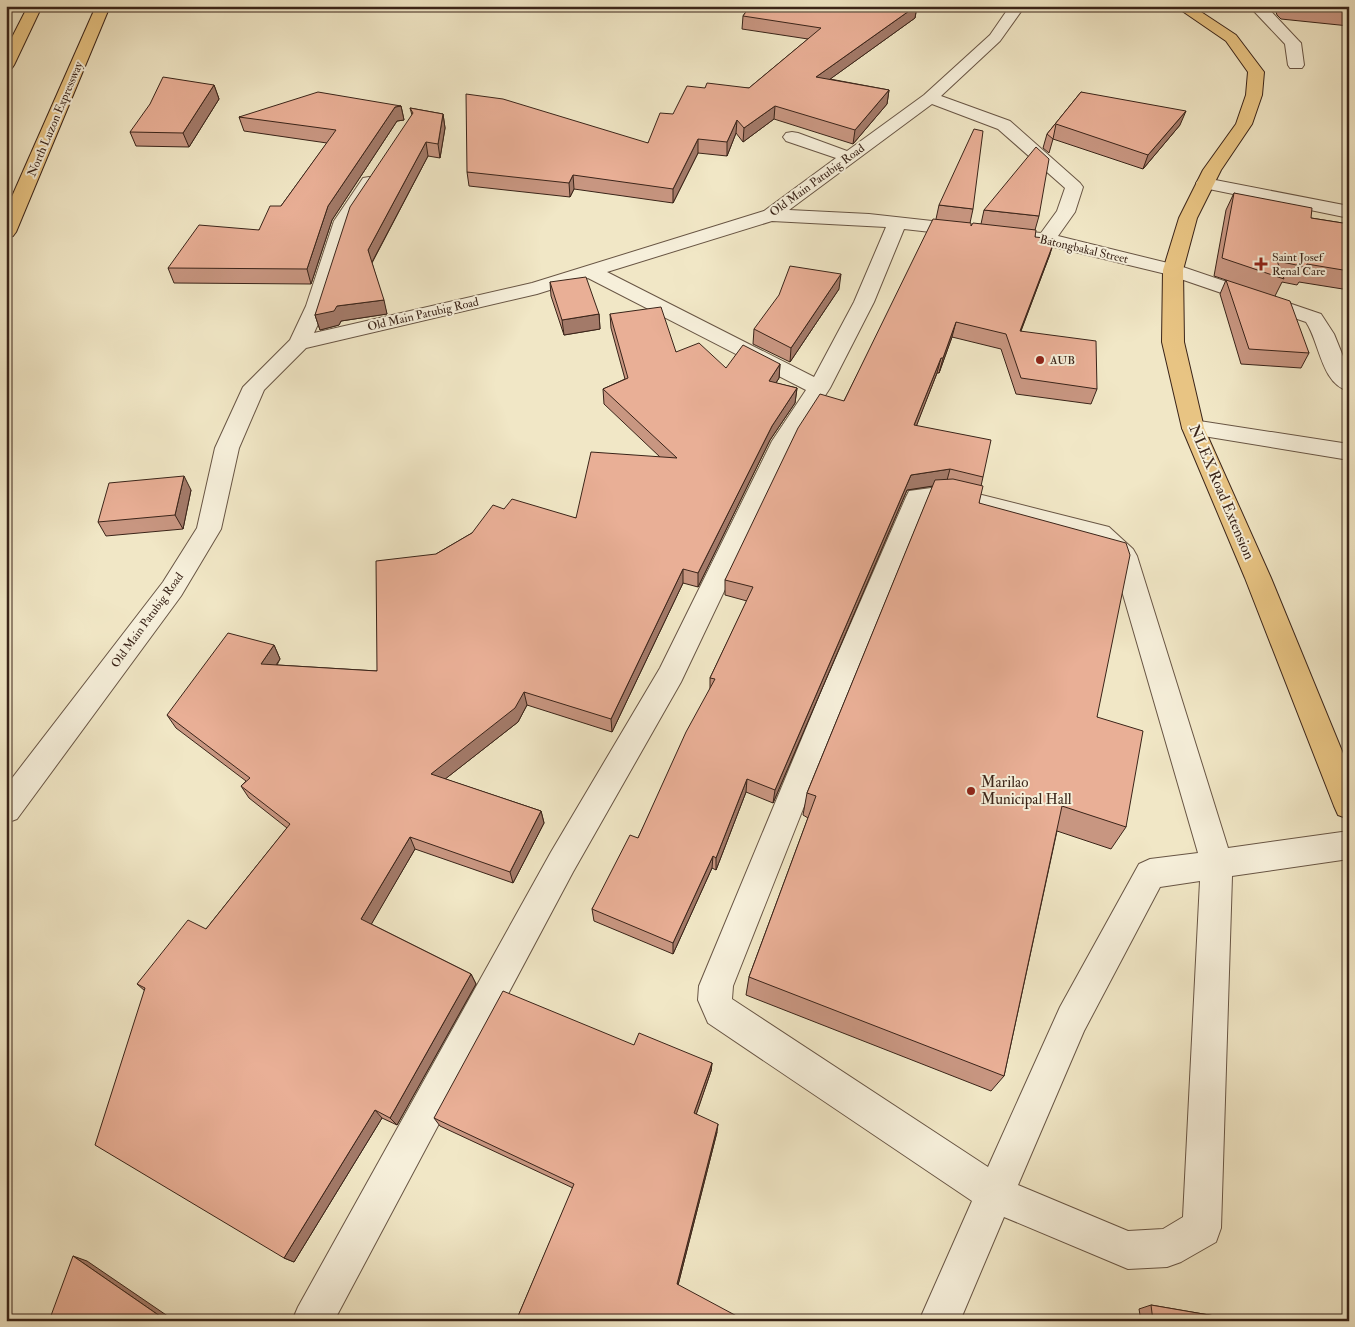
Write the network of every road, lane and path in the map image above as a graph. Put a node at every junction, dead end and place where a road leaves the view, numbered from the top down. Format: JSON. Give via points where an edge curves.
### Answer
{"nodes":[{"id":1,"x":35,"y":6,"type":"edge"},
{"id":2,"x":103,"y":6,"type":"edge"},
{"id":3,"x":109,"y":6,"type":"edge"},
{"id":4,"x":1018,"y":6,"type":"edge"},
{"id":5,"x":1182,"y":6,"type":"edge"},
{"id":6,"x":1256,"y":6,"type":"edge"},
{"id":7,"x":96,"y":24,"type":"junction"},
{"id":8,"x":6,"y":65,"type":"edge"},
{"id":9,"x":1296,"y":65,"type":"dead end"},
{"id":10,"x":930,"y":98,"type":"junction"},
{"id":11,"x":792,"y":137,"type":"dead end"},
{"id":12,"x":850,"y":157,"type":"junction"},
{"id":13,"x":379,"y":165,"type":"edge"},
{"id":14,"x":1205,"y":183,"type":"junction"},
{"id":15,"x":1349,"y":212,"type":"edge"},
{"id":16,"x":771,"y":215,"type":"junction"},
{"id":17,"x":898,"y":223,"type":"junction"},
{"id":18,"x":6,"y":232,"type":"edge"},
{"id":19,"x":1046,"y":238,"type":"junction"},
{"id":20,"x":1173,"y":270,"type":"junction"},
{"id":21,"x":590,"y":272,"type":"junction"},
{"id":22,"x":299,"y":343,"type":"junction"},
{"id":23,"x":1349,"y":384,"type":"edge"},
{"id":24,"x":819,"y":388,"type":"junction"},
{"id":25,"x":1192,"y":428,"type":"junction"},
{"id":26,"x":1349,"y":452,"type":"edge"},
{"id":27,"x":1349,"y":806,"type":"edge"},
{"id":28,"x":6,"y":810,"type":"edge"},
{"id":29,"x":1349,"y":844,"type":"edge"},
{"id":30,"x":1217,"y":864,"type":"junction"},
{"id":31,"x":995,"y":1194,"type":"junction"},
{"id":32,"x":312,"y":1321,"type":"edge"},
{"id":33,"x":939,"y":1321,"type":"edge"}],
"edges":[{"from":1,"to":8,"type":"main road"},
{"from":2,"to":7,"type":"main road","name":"North Luzon Expressway"},
{"from":3,"to":7,"type":"main road"},
{"from":4,"to":10,"type":"street","name":"Old Main Patubig Road","via":[[995,38]]},
{"from":5,"to":14,"type":"main road","name":"NLEX Road Extension","via":[[1231,38],[1256,72],[1254,95],[1244,124]]},
{"from":6,"to":9,"type":"street","via":[[1293,42]]},
{"from":7,"to":18,"type":"main road","name":"North Luzon Expressway"},
{"from":10,"to":12,"type":"street","name":"Old Main Patubig Road"},
{"from":10,"to":19,"type":"street","via":[[1004,125],[1074,187],[1066,212]]},
{"from":11,"to":12,"type":"street"},
{"from":12,"to":16,"type":"street","name":"Old Main Patubig Road"},
{"from":13,"to":22,"type":"street","via":[[343,221],[316,306]]},
{"from":14,"to":15,"type":"street"},
{"from":14,"to":20,"type":"main road","name":"NLEX Road Extension","via":[[1188,218]]},
{"from":16,"to":17,"type":"street","name":"Batongbakal Street"},
{"from":16,"to":21,"type":"street","name":"Old Main Patubig Road"},
{"from":17,"to":19,"type":"street","name":"Batongbakal Street"},
{"from":17,"to":24,"type":"street","via":[[864,302]]},
{"from":19,"to":20,"type":"street","name":"Batongbakal Street"},
{"from":20,"to":23,"type":"street","name":"Batongbakal Street","via":[[1314,318],[1323,329],[1330,356]]},
{"from":20,"to":25,"type":"main road","name":"NLEX Road Extension","via":[[1173,342]]},
{"from":21,"to":22,"type":"street","name":"Old Main Patubig Road","via":[[537,288]]},
{"from":21,"to":24,"type":"street"},
{"from":22,"to":28,"type":"street","name":"Old Main Patubig Road","via":[[254,387],[227,448],[209,528],[177,581]]},
{"from":24,"to":32,"type":"street","via":[[784,441],[671,674],[562,862]]},
{"from":25,"to":26,"type":"street"},
{"from":25,"to":27,"type":"main road","name":"NLEX Road Extension","via":[[1258,578]]},
{"from":29,"to":30,"type":"street"},
{"from":30,"to":31,"type":"street","via":[[1150,874],[1072,1019]]},
{"from":30,"to":31,"type":"street","via":[[1202,1228],[1167,1248],[1128,1250]]},
{"from":30,"to":31,"type":"street","via":[[1124,556],[1100,532],[946,495],[918,497],[716,986],[715,1000],[720,1011]]},
{"from":31,"to":33,"type":"street"}]}
